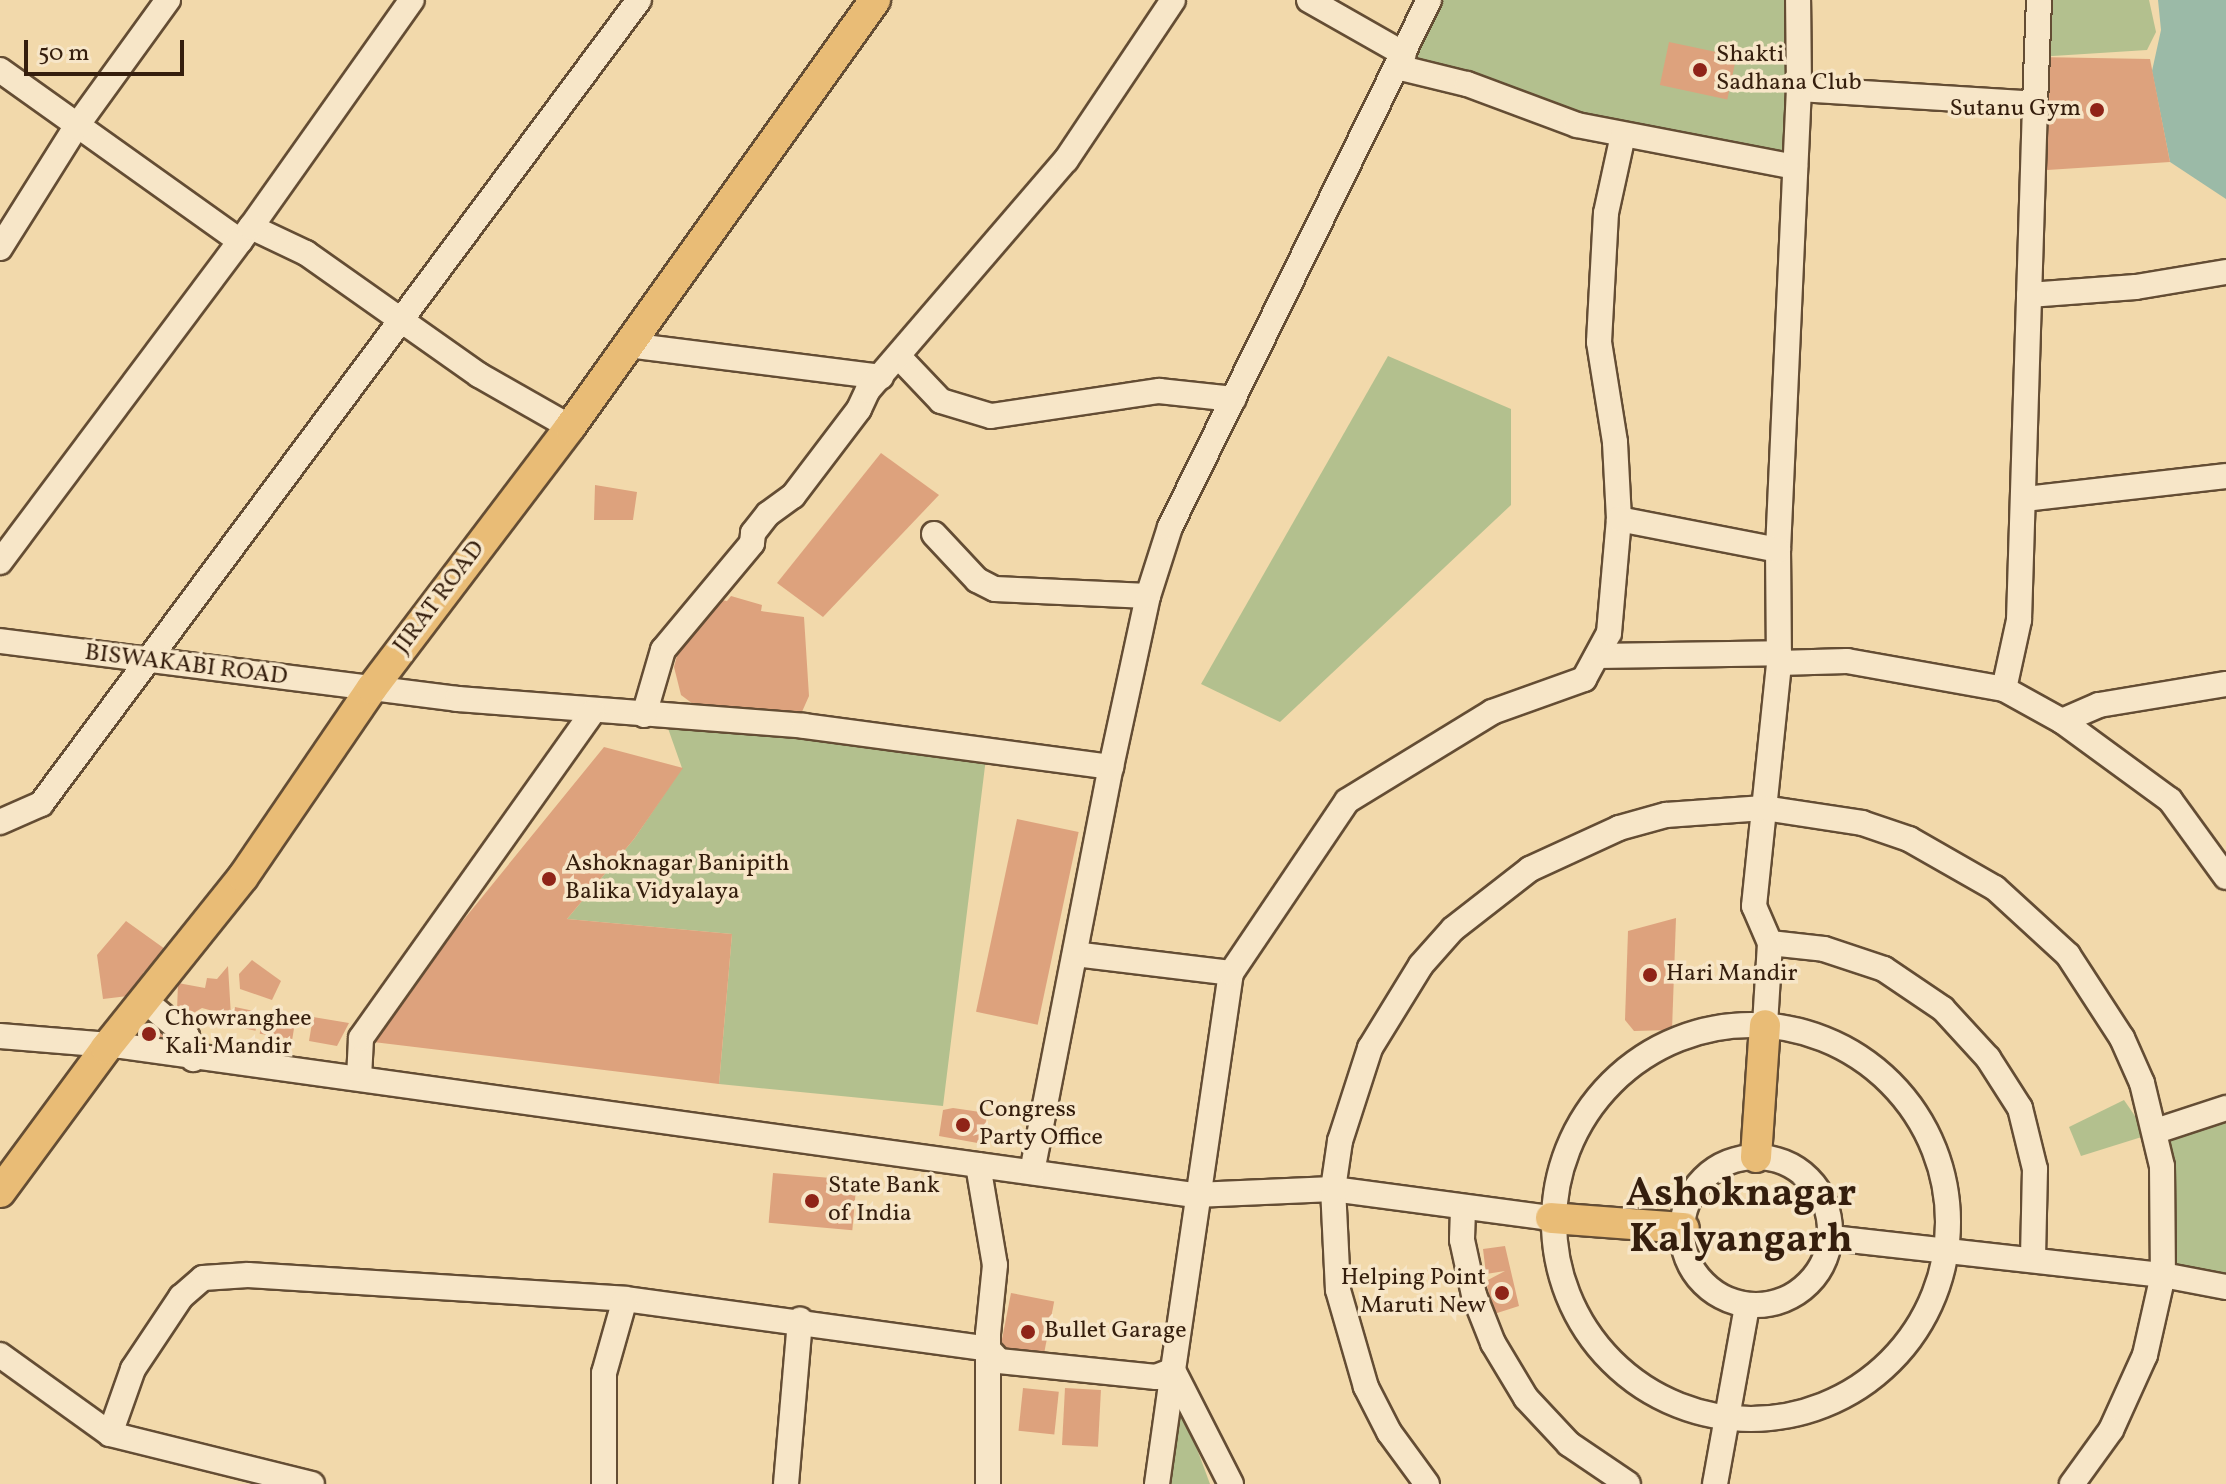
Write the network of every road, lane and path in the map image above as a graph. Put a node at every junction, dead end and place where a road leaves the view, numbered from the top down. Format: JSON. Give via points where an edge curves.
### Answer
{"nodes":[{"id":1,"x":168,"y":0,"type":"edge"},
{"id":2,"x":412,"y":0,"type":"edge"},
{"id":3,"x":639,"y":0,"type":"edge"},
{"id":4,"x":875,"y":0,"type":"edge"},
{"id":5,"x":1173,"y":0,"type":"edge"},
{"id":6,"x":1309,"y":0,"type":"edge"},
{"id":7,"x":1429,"y":0,"type":"edge"},
{"id":8,"x":1798,"y":0,"type":"edge"},
{"id":9,"x":2039,"y":0,"type":"edge"},
{"id":10,"x":1401,"y":61,"type":"junction"},
{"id":11,"x":0,"y":70,"type":"edge"},
{"id":12,"x":1799,"y":89,"type":"junction"},
{"id":13,"x":2035,"y":104,"type":"junction"},
{"id":14,"x":76,"y":127,"type":"junction"},
{"id":15,"x":1623,"y":135,"type":"junction"},
{"id":16,"x":1795,"y":167,"type":"junction"},
{"id":17,"x":246,"y":234,"type":"junction"},
{"id":18,"x":0,"y":248,"type":"edge"},
{"id":19,"x":2226,"y":272,"type":"edge"},
{"id":20,"x":2029,"y":295,"type":"junction"},
{"id":21,"x":401,"y":318,"type":"junction"},
{"id":22,"x":628,"y":345,"type":"junction"},
{"id":23,"x":900,"y":358,"type":"junction"},
{"id":24,"x":881,"y":377,"type":"junction"},
{"id":25,"x":1234,"y":399,"type":"junction"},
{"id":26,"x":570,"y":427,"type":"junction"},
{"id":27,"x":2226,"y":476,"type":"edge"},
{"id":28,"x":2025,"y":499,"type":"junction"},
{"id":29,"x":1619,"y":519,"type":"junction"},
{"id":30,"x":934,"y":534,"type":"dead end"},
{"id":31,"x":1778,"y":550,"type":"junction"},
{"id":32,"x":0,"y":562,"type":"edge"},
{"id":33,"x":1148,"y":596,"type":"junction"},
{"id":34,"x":0,"y":641,"type":"edge"},
{"id":35,"x":1597,"y":656,"type":"junction"},
{"id":36,"x":1779,"y":658,"type":"junction"},
{"id":37,"x":145,"y":662,"type":"junction"},
{"id":38,"x":2226,"y":684,"type":"edge"},
{"id":39,"x":372,"y":688,"type":"junction"},
{"id":40,"x":2004,"y":689,"type":"junction"},
{"id":41,"x":593,"y":712,"type":"junction"},
{"id":42,"x":644,"y":715,"type":"junction"},
{"id":43,"x":2062,"y":721,"type":"junction"},
{"id":44,"x":1111,"y":767,"type":"junction"},
{"id":45,"x":1764,"y":808,"type":"junction"},
{"id":46,"x":0,"y":822,"type":"edge"},
{"id":47,"x":2226,"y":877,"type":"edge"},
{"id":48,"x":1770,"y":943,"type":"junction"},
{"id":49,"x":1075,"y":954,"type":"junction"},
{"id":50,"x":1231,"y":973,"type":"junction"},
{"id":51,"x":144,"y":1000,"type":"junction"},
{"id":52,"x":1765,"y":1025,"type":"junction"},
{"id":53,"x":0,"y":1036,"type":"edge"},
{"id":54,"x":106,"y":1048,"type":"junction"},
{"id":55,"x":193,"y":1059,"type":"junction"},
{"id":56,"x":359,"y":1078,"type":"junction"},
{"id":57,"x":2226,"y":1108,"type":"edge"},
{"id":58,"x":2156,"y":1131,"type":"junction"},
{"id":59,"x":1756,"y":1157,"type":"junction"},
{"id":60,"x":978,"y":1165,"type":"junction"},
{"id":61,"x":1032,"y":1172,"type":"junction"},
{"id":62,"x":1333,"y":1189,"type":"junction"},
{"id":63,"x":0,"y":1192,"type":"edge"},
{"id":64,"x":1195,"y":1195,"type":"junction"},
{"id":65,"x":1463,"y":1210,"type":"junction"},
{"id":66,"x":1551,"y":1218,"type":"junction"},
{"id":67,"x":1684,"y":1228,"type":"junction"},
{"id":68,"x":1832,"y":1238,"type":"junction"},
{"id":69,"x":1947,"y":1251,"type":"junction"},
{"id":70,"x":2033,"y":1259,"type":"junction"},
{"id":71,"x":2163,"y":1275,"type":"junction"},
{"id":72,"x":2226,"y":1287,"type":"edge"},
{"id":73,"x":625,"y":1299,"type":"junction"},
{"id":74,"x":1747,"y":1306,"type":"junction"},
{"id":75,"x":800,"y":1320,"type":"junction"},
{"id":76,"x":988,"y":1349,"type":"junction"},
{"id":77,"x":0,"y":1355,"type":"edge"},
{"id":78,"x":1173,"y":1370,"type":"junction"},
{"id":79,"x":1727,"y":1419,"type":"junction"},
{"id":80,"x":110,"y":1434,"type":"junction"},
{"id":81,"x":312,"y":1484,"type":"edge"},
{"id":82,"x":604,"y":1484,"type":"edge"},
{"id":83,"x":786,"y":1484,"type":"edge"},
{"id":84,"x":988,"y":1484,"type":"edge"},
{"id":85,"x":1157,"y":1484,"type":"edge"},
{"id":86,"x":1231,"y":1484,"type":"edge"},
{"id":87,"x":1427,"y":1484,"type":"edge"},
{"id":88,"x":1628,"y":1484,"type":"edge"},
{"id":89,"x":1715,"y":1484,"type":"edge"},
{"id":90,"x":2072,"y":1484,"type":"edge"}],
"edges":[{"from":1,"to":14,"type":"street"},
{"from":2,"to":17,"type":"street"},
{"from":3,"to":21,"type":"street"},
{"from":4,"to":22,"type":"main road","name":"JIRAT ROAD"},
{"from":5,"to":23,"type":"street","via":[[1066,160]]},
{"from":6,"to":10,"type":"street"},
{"from":7,"to":10,"type":"street"},
{"from":8,"to":12,"type":"street"},
{"from":9,"to":13,"type":"street"},
{"from":10,"to":15,"type":"street","via":[[1577,125]]},
{"from":10,"to":25,"type":"street","via":[[1327,200]]},
{"from":11,"to":14,"type":"street"},
{"from":12,"to":13,"type":"street"},
{"from":12,"to":16,"type":"street"},
{"from":13,"to":20,"type":"street"},
{"from":14,"to":17,"type":"street"},
{"from":14,"to":18,"type":"street"},
{"from":15,"to":16,"type":"street"},
{"from":15,"to":29,"type":"street","via":[[1606,213],[1599,342],[1615,442]]},
{"from":16,"to":31,"type":"street"},
{"from":17,"to":21,"type":"street","via":[[306,253]]},
{"from":17,"to":32,"type":"street"},
{"from":19,"to":20,"type":"street","via":[[2136,287]]},
{"from":20,"to":28,"type":"street"},
{"from":21,"to":26,"type":"street","via":[[492,383]]},
{"from":21,"to":37,"type":"street"},
{"from":22,"to":24,"type":"street"},
{"from":22,"to":26,"type":"main road","name":"JIRAT ROAD"},
{"from":23,"to":24,"type":"street"},
{"from":23,"to":25,"type":"street","via":[[941,401],[991,416],[1159,391]]},
{"from":24,"to":42,"type":"street","via":[[793,496],[768,514],[752,543],[663,650]]},
{"from":25,"to":33,"type":"street","via":[[1170,527]]},
{"from":26,"to":39,"type":"main road","name":"JIRAT ROAD"},
{"from":27,"to":28,"type":"street"},
{"from":28,"to":40,"type":"street","via":[[2019,620]]},
{"from":29,"to":31,"type":"street"},
{"from":29,"to":35,"type":"street","via":[[1609,633]]},
{"from":30,"to":33,"type":"street","via":[[977,580],[995,589]]},
{"from":31,"to":36,"type":"street"},
{"from":33,"to":44,"type":"street"},
{"from":34,"to":37,"type":"street","name":"BISWAKABI ROAD"},
{"from":35,"to":36,"type":"street"},
{"from":35,"to":50,"type":"street","via":[[1584,679],[1492,712],[1347,801]]},
{"from":36,"to":40,"type":"street","via":[[1847,661]]},
{"from":36,"to":45,"type":"street"},
{"from":37,"to":39,"type":"street","name":"BISWAKABI ROAD"},
{"from":37,"to":46,"type":"street","via":[[41,804]]},
{"from":38,"to":43,"type":"street","via":[[2099,705]]},
{"from":39,"to":41,"type":"street","name":"BISWAKABI ROAD"},
{"from":39,"to":51,"type":"main road","name":"JIRAT ROAD","via":[[251,866]]},
{"from":40,"to":43,"type":"street"},
{"from":41,"to":42,"type":"street","name":"BISWAKABI ROAD"},
{"from":41,"to":56,"type":"street","via":[[361,1038]]},
{"from":42,"to":44,"type":"street","name":"BISWAKABI ROAD","via":[[804,726]]},
{"from":43,"to":47,"type":"street","via":[[2170,800]]},
{"from":44,"to":49,"type":"street"},
{"from":45,"to":48,"type":"street","via":[[1754,906]]},
{"from":45,"to":58,"type":"street","via":[[1837,818],[1909,839],[1953,861],[2014,903],[2068,955],[2097,995],[2142,1083]]},
{"from":45,"to":62,"type":"street","via":[[1703,810],[1619,828],[1530,869],[1462,921],[1421,965],[1370,1048],[1340,1141]]},
{"from":48,"to":52,"type":"street"},
{"from":48,"to":70,"type":"street","via":[[1824,949],[1884,969],[1943,1009],[1988,1058],[2020,1108],[2035,1169]]},
{"from":49,"to":50,"type":"street"},
{"from":49,"to":61,"type":"street"},
{"from":50,"to":64,"type":"street"},
{"from":51,"to":54,"type":"main road","name":"JIRAT ROAD"},
{"from":51,"to":55,"type":"street","via":[[187,1036]]},
{"from":52,"to":59,"type":"main road"},
{"from":52,"to":66,"type":"street","via":[[1700,1033],[1663,1045],[1619,1074],[1585,1114],[1562,1161]]},
{"from":52,"to":69,"type":"street","via":[[1805,1032],[1843,1048],[1877,1070],[1905,1099],[1928,1133],[1942,1171],[1949,1211]]},
{"from":53,"to":54,"type":"street"},
{"from":54,"to":55,"type":"street"},
{"from":54,"to":63,"type":"main road","name":"JIRAT ROAD"},
{"from":55,"to":56,"type":"street"},
{"from":56,"to":60,"type":"street"},
{"from":57,"to":58,"type":"street"},
{"from":58,"to":71,"type":"street","via":[[2166,1202]]},
{"from":59,"to":67,"type":"street","via":[[1708,1173],[1684,1208]]},
{"from":59,"to":68,"type":"street","via":[[1792,1165],[1823,1195]]},
{"from":60,"to":61,"type":"street"},
{"from":60,"to":76,"type":"street","via":[[995,1265]]},
{"from":61,"to":64,"type":"street"},
{"from":62,"to":64,"type":"street"},
{"from":62,"to":65,"type":"street"},
{"from":62,"to":87,"type":"street","via":[[1335,1265],[1349,1340],[1389,1432]]},
{"from":64,"to":78,"type":"street"},
{"from":65,"to":66,"type":"street"},
{"from":65,"to":88,"type":"street","via":[[1462,1240],[1474,1295],[1493,1343],[1526,1398],[1569,1444]]},
{"from":66,"to":67,"type":"main road"},
{"from":66,"to":79,"type":"street","via":[[1556,1262],[1572,1308],[1599,1350],[1635,1383],[1679,1407]]},
{"from":67,"to":74,"type":"street","via":[[1683,1252],[1707,1289]]},
{"from":68,"to":69,"type":"street"},
{"from":68,"to":74,"type":"street","via":[[1818,1275],[1787,1300]]},
{"from":69,"to":70,"type":"street"},
{"from":69,"to":79,"type":"street","via":[[1927,1311],[1908,1344],[1872,1380],[1827,1405],[1778,1419]]},
{"from":70,"to":71,"type":"street"},
{"from":71,"to":72,"type":"street"},
{"from":71,"to":90,"type":"street","via":[[2145,1355],[2111,1430]]},
{"from":73,"to":75,"type":"street"},
{"from":73,"to":80,"type":"street","via":[[248,1275],[203,1278],[181,1297],[133,1369]]},
{"from":73,"to":82,"type":"street","via":[[604,1373]]},
{"from":74,"to":79,"type":"street"},
{"from":75,"to":76,"type":"street"},
{"from":75,"to":83,"type":"street"},
{"from":76,"to":78,"type":"street","via":[[999,1361],[1156,1377]]},
{"from":76,"to":84,"type":"street"},
{"from":77,"to":80,"type":"street"},
{"from":78,"to":85,"type":"street"},
{"from":78,"to":86,"type":"street"},
{"from":79,"to":89,"type":"street"},
{"from":80,"to":81,"type":"street"}]}
